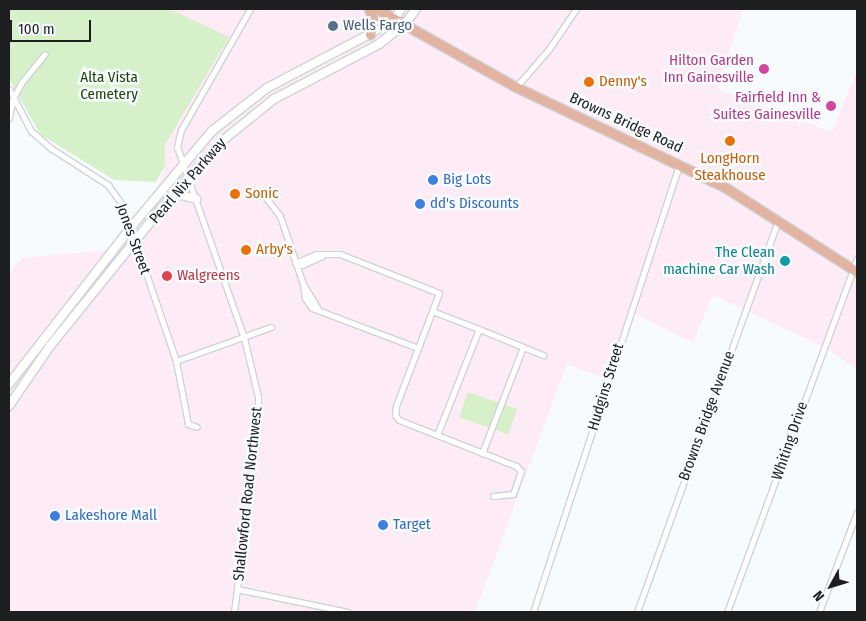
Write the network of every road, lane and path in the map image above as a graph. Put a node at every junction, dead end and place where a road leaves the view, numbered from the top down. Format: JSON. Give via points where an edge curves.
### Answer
{"nodes":[{"id":1,"x":250,"y":9,"type":"edge"},
{"id":2,"x":369,"y":9,"type":"edge"},
{"id":3,"x":377,"y":9,"type":"edge"},
{"id":4,"x":401,"y":9,"type":"edge"},
{"id":5,"x":416,"y":9,"type":"edge"},
{"id":6,"x":576,"y":9,"type":"edge"},
{"id":7,"x":395,"y":18,"type":"junction"},
{"id":8,"x":405,"y":24,"type":"junction"},
{"id":9,"x":370,"y":34,"type":"junction"},
{"id":10,"x":46,"y":54,"type":"dead end"},
{"id":11,"x":516,"y":87,"type":"junction"},
{"id":12,"x":9,"y":89,"type":"edge"},
{"id":13,"x":13,"y":98,"type":"junction"},
{"id":14,"x":9,"y":118,"type":"edge"},
{"id":15,"x":680,"y":163,"type":"junction"},
{"id":16,"x":182,"y":164,"type":"junction"},
{"id":17,"x":188,"y":178,"type":"junction"},
{"id":18,"x":170,"y":198,"type":"junction"},
{"id":19,"x":266,"y":198,"type":"dead end"},
{"id":20,"x":196,"y":200,"type":"junction"},
{"id":21,"x":778,"y":221,"type":"junction"},
{"id":22,"x":132,"y":226,"type":"junction"},
{"id":23,"x":136,"y":241,"type":"junction"},
{"id":24,"x":857,"y":258,"type":"edge"},
{"id":25,"x":296,"y":263,"type":"junction"},
{"id":26,"x":855,"y":271,"type":"edge"},
{"id":27,"x":432,"y":312,"type":"junction"},
{"id":28,"x":271,"y":327,"type":"dead end"},
{"id":29,"x":479,"y":330,"type":"junction"},
{"id":30,"x":244,"y":338,"type":"junction"},
{"id":31,"x":523,"y":347,"type":"junction"},
{"id":32,"x":418,"y":348,"type":"junction"},
{"id":33,"x":543,"y":355,"type":"dead end"},
{"id":34,"x":176,"y":361,"type":"junction"},
{"id":35,"x":9,"y":384,"type":"edge"},
{"id":36,"x":9,"y":406,"type":"edge"},
{"id":37,"x":197,"y":427,"type":"dead end"},
{"id":38,"x":437,"y":435,"type":"junction"},
{"id":39,"x":482,"y":453,"type":"junction"},
{"id":40,"x":493,"y":496,"type":"dead end"},
{"id":41,"x":857,"y":512,"type":"edge"},
{"id":42,"x":237,"y":589,"type":"junction"},
{"id":43,"x":234,"y":612,"type":"edge"},
{"id":44,"x":348,"y":612,"type":"edge"},
{"id":45,"x":532,"y":612,"type":"edge"},
{"id":46,"x":637,"y":612,"type":"edge"},
{"id":47,"x":727,"y":612,"type":"edge"},
{"id":48,"x":819,"y":612,"type":"edge"}],
"edges":[{"from":1,"to":16,"type":"street","name":"Shallowford Road Northwest","via":[[181,130],[177,147]]},
{"from":2,"to":9,"type":"main road","via":[[374,22]]},
{"from":3,"to":7,"type":"main road","name":"Browns Bridge Road"},
{"from":4,"to":7,"type":"main road","name":"Pearl Nix Parkway"},
{"from":5,"to":8,"type":"main road","name":"Pearl Nix Parkway"},
{"from":6,"to":11,"type":"street","via":[[549,49]]},
{"from":7,"to":8,"type":"main road","name":"Browns Bridge Road"},
{"from":7,"to":9,"type":"main road","name":"Pearl Nix Parkway"},
{"from":8,"to":11,"type":"main road","name":"Browns Bridge Road"},
{"from":8,"to":17,"type":"main road","name":"Pearl Nix Parkway","via":[[379,44],[274,99],[245,120]]},
{"from":9,"to":16,"type":"main road","name":"Pearl Nix Parkway","via":[[266,88],[236,110]]},
{"from":10,"to":13,"type":"street"},
{"from":11,"to":15,"type":"main road","name":"Browns Bridge Road"},
{"from":12,"to":13,"type":"street","name":"Jones Street"},
{"from":13,"to":14,"type":"street"},
{"from":13,"to":22,"type":"street","name":"Jones Street","via":[[23,120],[39,140],[114,190]]},
{"from":15,"to":21,"type":"main road","name":"Browns Bridge Road"},
{"from":15,"to":45,"type":"street","name":"Hudgins Street"},
{"from":16,"to":17,"type":"street","name":"Shallowford Road Northwest"},
{"from":16,"to":22,"type":"main road","name":"Pearl Nix Parkway"},
{"from":17,"to":18,"type":"main road","name":"Pearl Nix Parkway"},
{"from":17,"to":20,"type":"street","name":"Shallowford Road Northwest"},
{"from":18,"to":20,"type":"main road","via":[[181,195]]},
{"from":18,"to":23,"type":"main road","name":"Pearl Nix Parkway"},
{"from":19,"to":25,"type":"street","via":[[280,216]]},
{"from":20,"to":30,"type":"street","name":"Shallowford Road Northwest"},
{"from":21,"to":26,"type":"main road","name":"Browns Bridge Road"},
{"from":21,"to":46,"type":"street","name":"Browns Bridge Avenue"},
{"from":22,"to":23,"type":"street","name":"Jones Street"},
{"from":22,"to":35,"type":"main road","name":"Pearl Nix Parkway"},
{"from":23,"to":34,"type":"street","name":"Jones Street"},
{"from":23,"to":36,"type":"main road","name":"Pearl Nix Parkway","via":[[30,373]]},
{"from":24,"to":26,"type":"street","name":"Whiting Drive"},
{"from":25,"to":27,"type":"street","via":[[302,265],[322,256],[340,254],[440,293]]},
{"from":25,"to":32,"type":"street","via":[[312,308]]},
{"from":26,"to":47,"type":"street","name":"Whiting Drive"},
{"from":27,"to":29,"type":"street"},
{"from":27,"to":32,"type":"street"},
{"from":28,"to":30,"type":"street"},
{"from":29,"to":31,"type":"street"},
{"from":29,"to":38,"type":"street"},
{"from":30,"to":34,"type":"street"},
{"from":30,"to":42,"type":"street","name":"Shallowford Road Northwest","via":[[255,376],[259,417]]},
{"from":31,"to":33,"type":"street"},
{"from":31,"to":39,"type":"street"},
{"from":32,"to":38,"type":"street","via":[[395,416]]},
{"from":34,"to":37,"type":"street","name":"Jones Street","via":[[188,424]]},
{"from":38,"to":39,"type":"street"},
{"from":39,"to":40,"type":"street","via":[[521,471],[513,494]]},
{"from":41,"to":48,"type":"street"},
{"from":42,"to":43,"type":"street","name":"Shallowford Road Northwest"},
{"from":42,"to":44,"type":"street"}]}
